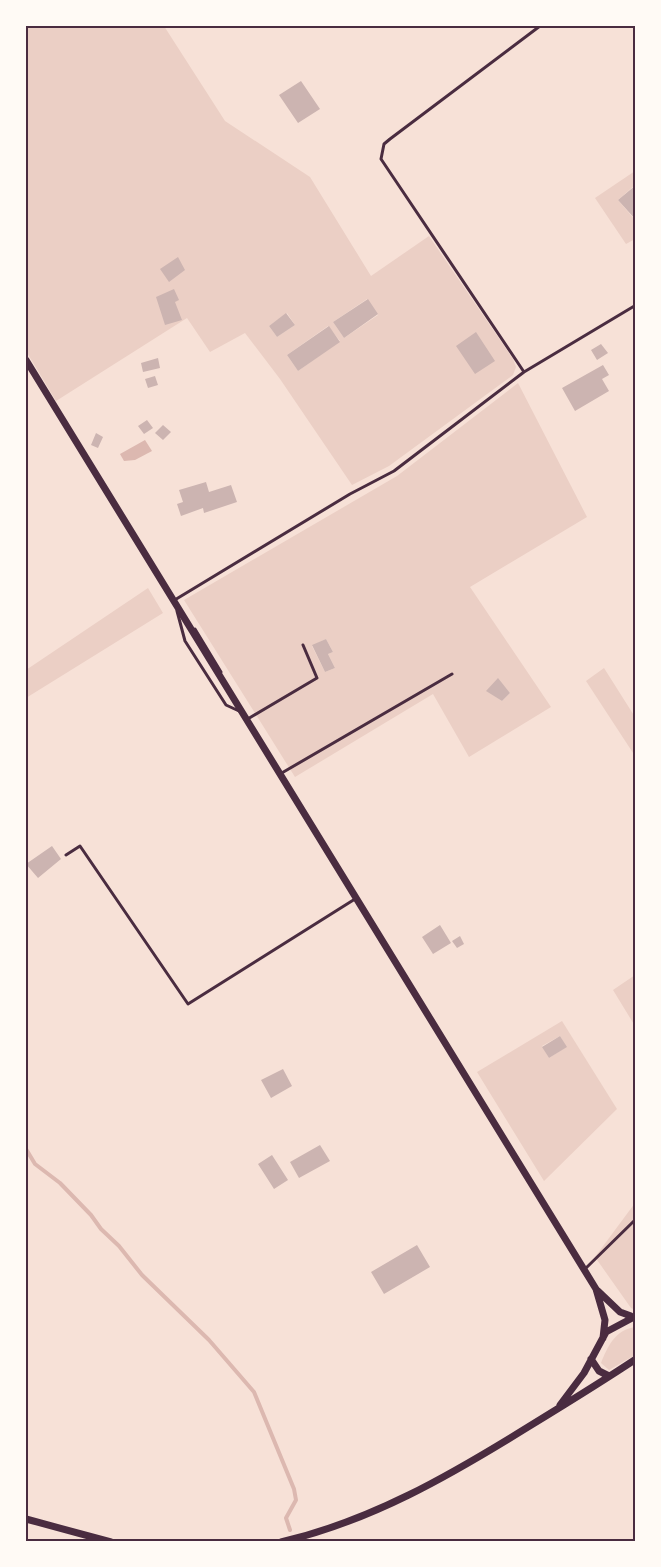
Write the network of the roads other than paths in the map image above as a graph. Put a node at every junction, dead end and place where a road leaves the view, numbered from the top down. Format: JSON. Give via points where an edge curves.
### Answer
{"nodes":[{"id":1,"x":540,"y":26,"type":"edge"},
{"id":2,"x":636,"y":305,"type":"edge"},
{"id":3,"x":26,"y":360,"type":"edge"},
{"id":4,"x":524,"y":372,"type":"junction"},
{"id":5,"x":172,"y":602,"type":"junction"},
{"id":6,"x":303,"y":645,"type":"dead end"},
{"id":7,"x":452,"y":674,"type":"dead end"},
{"id":8,"x":245,"y":720,"type":"junction"},
{"id":9,"x":279,"y":776,"type":"junction"},
{"id":10,"x":66,"y":855,"type":"dead end"},
{"id":11,"x":355,"y":899,"type":"junction"},
{"id":12,"x":636,"y":1219,"type":"edge"},
{"id":13,"x":584,"y":1270,"type":"junction"},
{"id":14,"x":596,"y":1289,"type":"junction"},
{"id":15,"x":633,"y":1316,"type":"edge"},
{"id":16,"x":603,"y":1338,"type":"junction"},
{"id":17,"x":591,"y":1359,"type":"junction"},
{"id":18,"x":636,"y":1359,"type":"edge"},
{"id":19,"x":609,"y":1376,"type":"junction"},
{"id":20,"x":559,"y":1408,"type":"junction"},
{"id":21,"x":26,"y":1520,"type":"edge"},
{"id":22,"x":111,"y":1542,"type":"edge"},
{"id":23,"x":281,"y":1542,"type":"edge"}],
"edges":[{"from":1,"to":4,"type":"lane","via":[[390,139],[380,153]]},
{"from":2,"to":4,"type":"lane"},
{"from":3,"to":5,"type":"street"},
{"from":4,"to":5,"type":"lane","via":[[394,471]]},
{"from":5,"to":8,"type":"street"},
{"from":6,"to":8,"type":"lane","via":[[317,678]]},
{"from":7,"to":9,"type":"lane"},
{"from":8,"to":9,"type":"street"},
{"from":9,"to":11,"type":"street"},
{"from":10,"to":11,"type":"lane","via":[[80,846],[188,1005]]},
{"from":11,"to":13,"type":"street"},
{"from":12,"to":13,"type":"lane"},
{"from":13,"to":14,"type":"street"},
{"from":14,"to":15,"type":"street","via":[[621,1312]]},
{"from":14,"to":16,"type":"street","via":[[605,1320]]},
{"from":15,"to":16,"type":"street"},
{"from":16,"to":17,"type":"street"},
{"from":17,"to":19,"type":"street","via":[[599,1371]]},
{"from":17,"to":20,"type":"street"},
{"from":18,"to":19,"type":"street"},
{"from":19,"to":20,"type":"street"},
{"from":20,"to":23,"type":"street","via":[[395,1503],[353,1521]]},
{"from":21,"to":22,"type":"street"}]}
